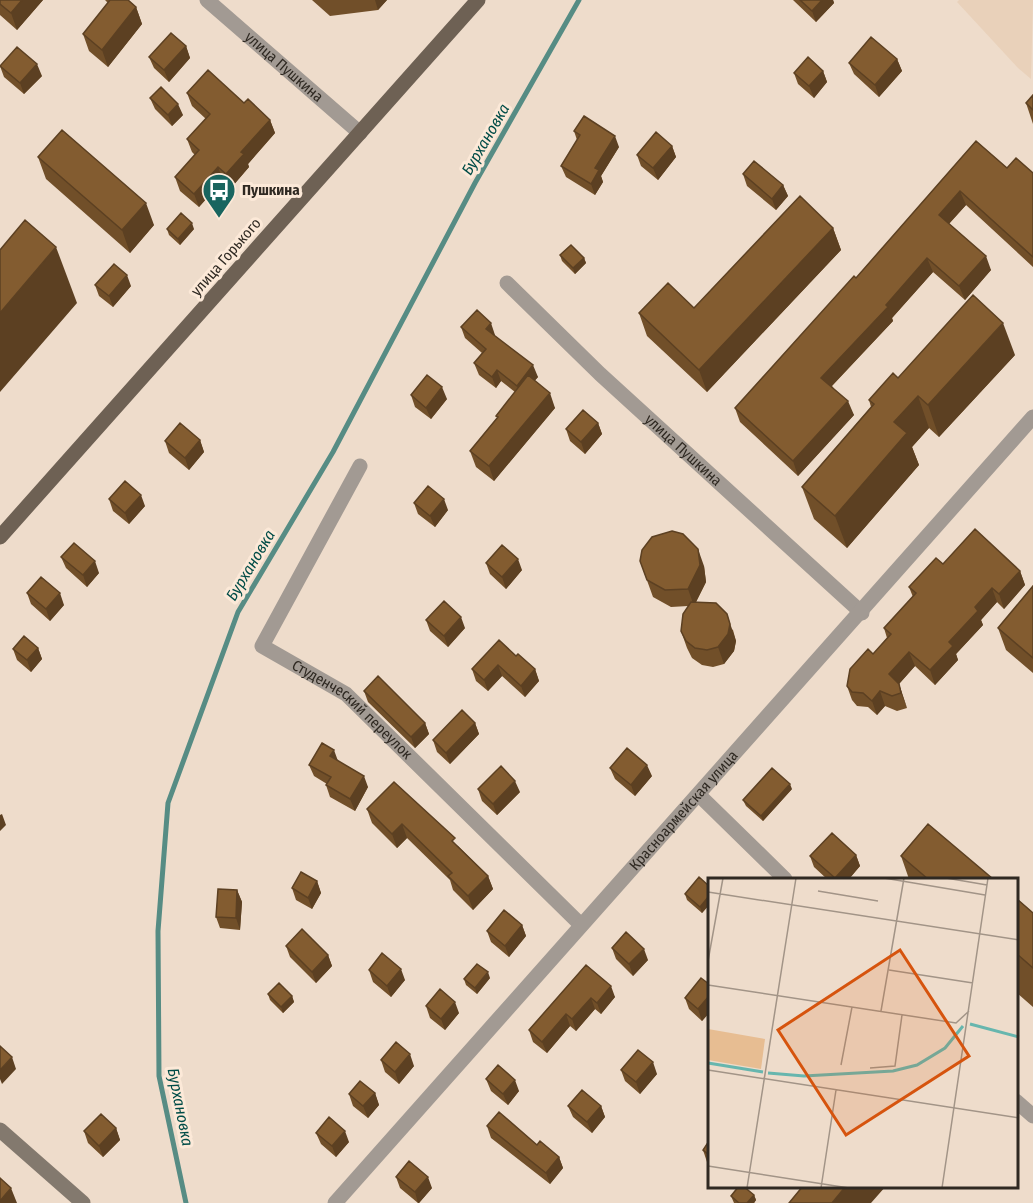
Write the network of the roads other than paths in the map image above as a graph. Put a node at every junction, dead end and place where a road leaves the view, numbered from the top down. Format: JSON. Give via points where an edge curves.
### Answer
{"nodes":[{"id":1,"x":207,"y":0,"type":"edge"},
{"id":2,"x":478,"y":0,"type":"edge"},
{"id":3,"x":360,"y":133,"type":"junction"},
{"id":4,"x":507,"y":283,"type":"dead end"},
{"id":5,"x":1033,"y":417,"type":"edge"},
{"id":6,"x":360,"y":466,"type":"dead end"},
{"id":7,"x":0,"y":537,"type":"edge"},
{"id":8,"x":862,"y":612,"type":"junction"},
{"id":9,"x":699,"y":795,"type":"junction"},
{"id":10,"x":784,"y":878,"type":"edge"},
{"id":11,"x":581,"y":925,"type":"junction"},
{"id":12,"x":1018,"y":1102,"type":"edge"},
{"id":13,"x":1033,"y":1116,"type":"edge"},
{"id":14,"x":0,"y":1130,"type":"edge"},
{"id":15,"x":83,"y":1203,"type":"edge"},
{"id":16,"x":335,"y":1203,"type":"edge"}],
"edges":[{"from":1,"to":3,"type":"street","name":"улица Пушкина"},
{"from":2,"to":3,"type":"main road","name":"улица Горького"},
{"from":3,"to":7,"type":"main road","name":"улица Горького"},
{"from":4,"to":8,"type":"street","name":"улица Пушкина","via":[[600,374]]},
{"from":5,"to":8,"type":"street","name":"Красноармейская улица"},
{"from":6,"to":11,"type":"street","name":"Студенческий переулок","via":[[262,646],[346,694]]},
{"from":8,"to":9,"type":"street","name":"Красноармейская улица"},
{"from":9,"to":10,"type":"street"},
{"from":9,"to":11,"type":"street","name":"Красноармейская улица"},
{"from":11,"to":16,"type":"street","name":"Красноармейская улица"},
{"from":12,"to":13,"type":"street"},
{"from":14,"to":15,"type":"main road"}]}
